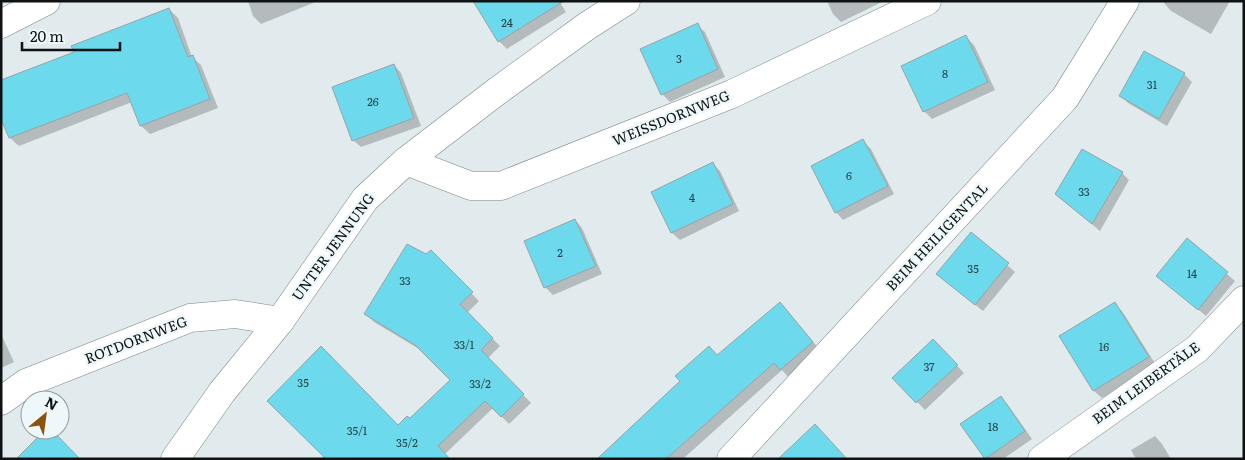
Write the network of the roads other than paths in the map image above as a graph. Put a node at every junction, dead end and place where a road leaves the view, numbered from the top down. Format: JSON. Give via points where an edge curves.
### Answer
{"nodes":[{"id":1,"x":46,"y":1,"type":"edge"},
{"id":2,"x":626,"y":1,"type":"edge"},
{"id":3,"x":927,"y":1,"type":"edge"},
{"id":4,"x":1125,"y":1,"type":"edge"},
{"id":5,"x":1,"y":24,"type":"edge"},
{"id":6,"x":406,"y":161,"type":"junction"},
{"id":7,"x":1244,"y":300,"type":"edge"},
{"id":8,"x":280,"y":321,"type":"junction"},
{"id":9,"x":1,"y":400,"type":"edge"},
{"id":10,"x":175,"y":459,"type":"edge"},
{"id":11,"x":731,"y":459,"type":"edge"},
{"id":12,"x":1042,"y":459,"type":"edge"}],
"edges":[{"from":1,"to":5,"type":"street"},
{"from":2,"to":6,"type":"street","name":"UNTER JENNUNG","via":[[496,92]]},
{"from":3,"to":6,"type":"street","name":"WEISSDORNWEG","via":[[732,94],[501,186],[471,186]]},
{"from":4,"to":11,"type":"street","name":"BEIM HEILIGENTAL","via":[[1065,98]]},
{"from":6,"to":8,"type":"street","name":"UNTER JENNUNG","via":[[365,199]]},
{"from":7,"to":12,"type":"street","name":"BEIM LEIBERTÄLE","via":[[1197,349]]},
{"from":8,"to":9,"type":"street","name":"ROTDORNWEG","via":[[235,314],[190,318],[26,383]]},
{"from":8,"to":10,"type":"street","name":"UNTER JENNUNG","via":[[222,392]]}]}
